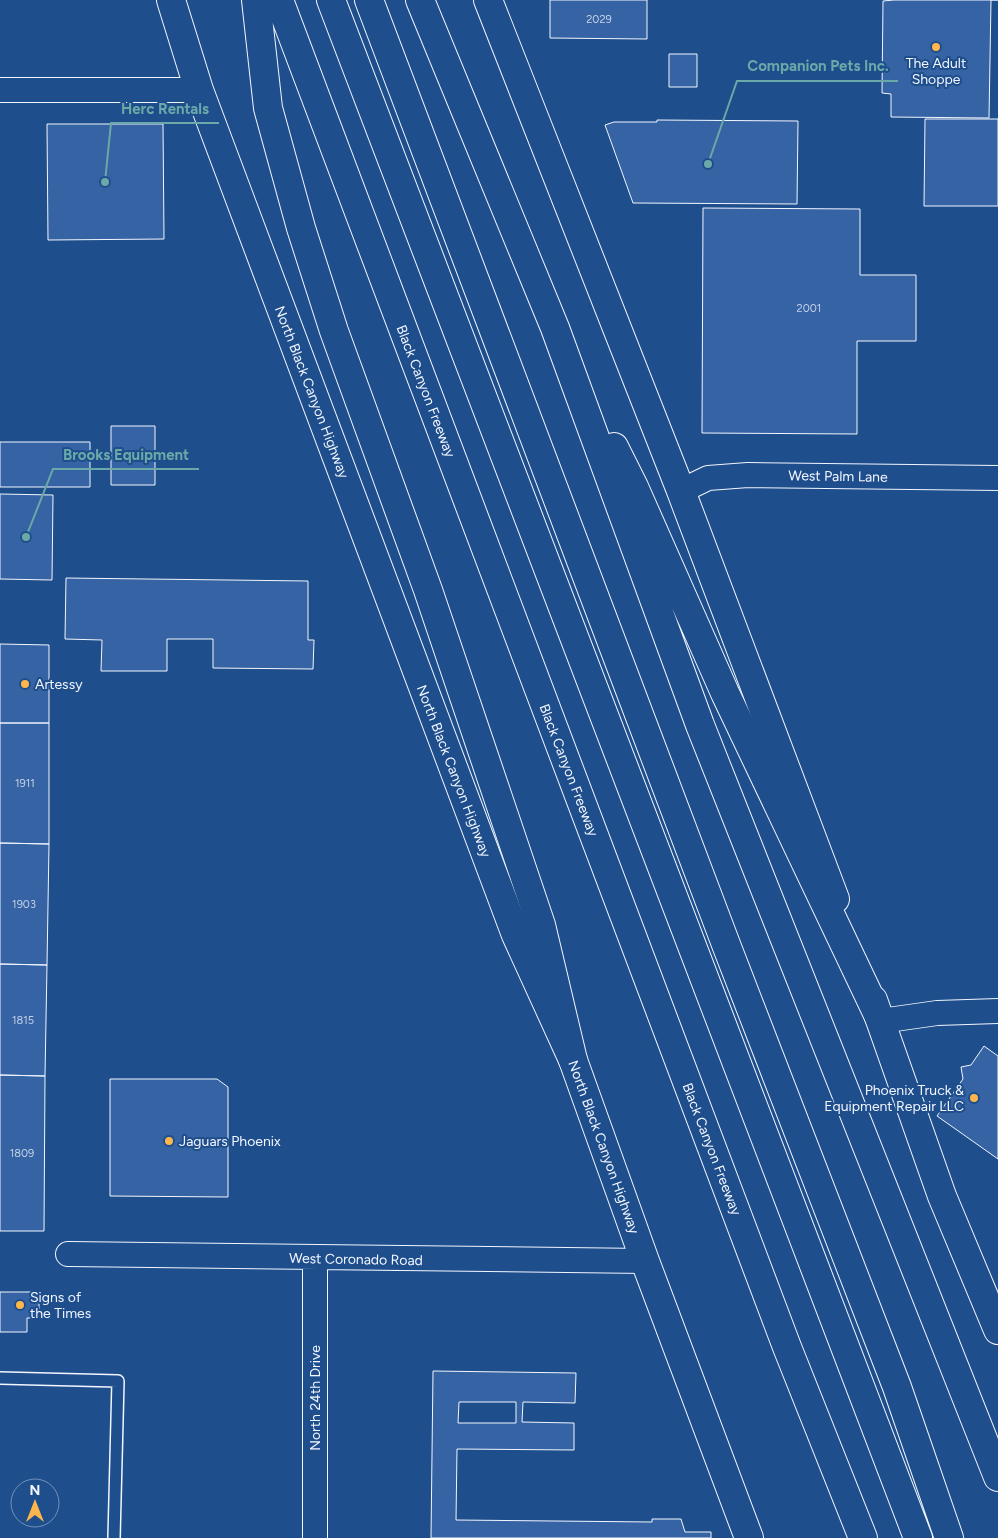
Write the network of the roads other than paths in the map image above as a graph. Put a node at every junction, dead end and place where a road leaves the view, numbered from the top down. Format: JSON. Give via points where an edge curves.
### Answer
{"nodes":[{"id":1,"x":171,"y":0,"type":"edge"},
{"id":2,"x":256,"y":0,"type":"edge"},
{"id":3,"x":279,"y":0,"type":"edge"},
{"id":4,"x":331,"y":0,"type":"edge"},
{"id":5,"x":368,"y":0,"type":"edge"},
{"id":6,"x":420,"y":0,"type":"edge"},
{"id":7,"x":488,"y":0,"type":"edge"},
{"id":8,"x":0,"y":90,"type":"edge"},
{"id":9,"x":199,"y":90,"type":"junction"},
{"id":10,"x":555,"y":328,"type":"junction"},
{"id":11,"x":998,"y":478,"type":"edge"},
{"id":12,"x":681,"y":491,"type":"junction"},
{"id":13,"x":998,"y":1011,"type":"edge"},
{"id":14,"x":881,"y":1021,"type":"junction"},
{"id":15,"x":573,"y":1060,"type":"junction"},
{"id":16,"x":68,"y":1254,"type":"dead end"},
{"id":17,"x":315,"y":1258,"type":"junction"},
{"id":18,"x":645,"y":1261,"type":"junction"},
{"id":19,"x":998,"y":1330,"type":"edge"},
{"id":20,"x":787,"y":1347,"type":"junction"},
{"id":21,"x":0,"y":1378,"type":"edge"},
{"id":22,"x":897,"y":1387,"type":"junction"},
{"id":23,"x":998,"y":1477,"type":"edge"},
{"id":24,"x":114,"y":1538,"type":"edge"},
{"id":25,"x":315,"y":1538,"type":"edge"},
{"id":26,"x":749,"y":1538,"type":"edge"},
{"id":27,"x":844,"y":1538,"type":"edge"},
{"id":28,"x":863,"y":1538,"type":"edge"},
{"id":29,"x":918,"y":1538,"type":"edge"},
{"id":30,"x":949,"y":1538,"type":"edge"},
{"id":31,"x":969,"y":1538,"type":"edge"}],
"edges":[{"from":1,"to":9,"type":"main road","name":"North Black Canyon Highway"},
{"from":2,"to":15,"type":"main road","via":[[268,108],[301,228],[334,332],[428,590],[541,926]]},
{"from":3,"to":20,"type":"main road","name":"Black Canyon Freeway"},
{"from":4,"to":29,"type":"main road"},
{"from":5,"to":22,"type":"main road","via":[[726,948]]},
{"from":6,"to":10,"type":"main road"},
{"from":7,"to":12,"type":"main road"},
{"from":8,"to":9,"type":"street"},
{"from":9,"to":15,"type":"main road","name":"North Black Canyon Highway","via":[[516,934]]},
{"from":10,"to":14,"type":"main road","via":[[634,486],[725,693]]},
{"from":10,"to":23,"type":"main road","via":[[700,725]]},
{"from":11,"to":12,"type":"street","name":"West Palm Lane","via":[[748,475],[708,478]]},
{"from":12,"to":14,"type":"main road"},
{"from":13,"to":14,"type":"street","via":[[936,1013]]},
{"from":14,"to":19,"type":"main road","via":[[942,1196]]},
{"from":15,"to":18,"type":"main road","name":"North Black Canyon Highway"},
{"from":16,"to":17,"type":"street","name":"West Coronado Road"},
{"from":17,"to":18,"type":"street","name":"West Coronado Road"},
{"from":17,"to":25,"type":"street","name":"North 24th Drive"},
{"from":18,"to":26,"type":"main road","name":"North Black Canyon Highway"},
{"from":20,"to":27,"type":"main road"},
{"from":20,"to":28,"type":"main road","name":"Black Canyon Freeway"},
{"from":21,"to":24,"type":"lane","via":[[118,1381]]},
{"from":22,"to":30,"type":"main road"},
{"from":22,"to":31,"type":"main road"}]}
